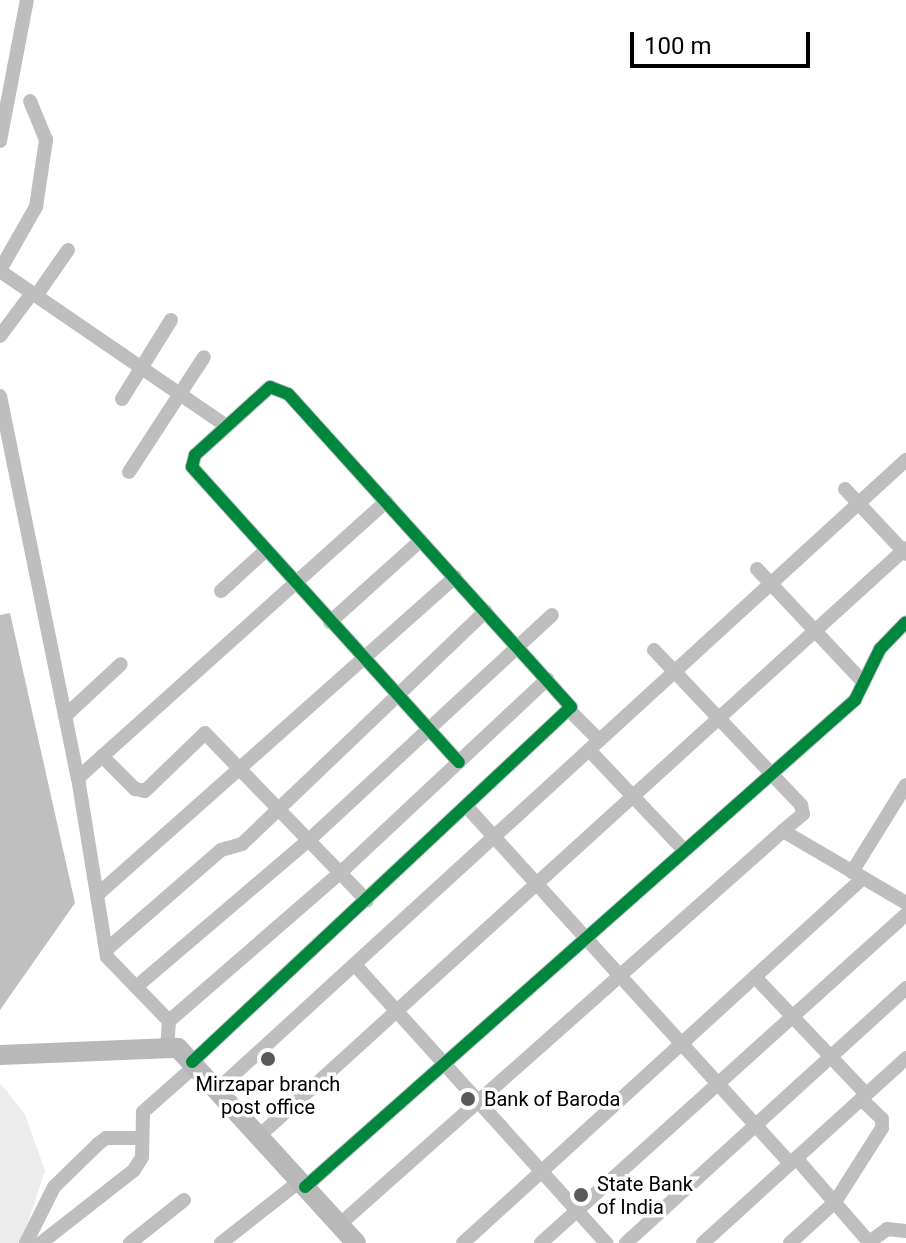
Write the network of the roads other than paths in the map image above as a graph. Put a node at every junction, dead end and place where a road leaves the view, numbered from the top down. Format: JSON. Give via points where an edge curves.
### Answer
{"nodes":[{"id":1,"x":27,"y":0,"type":"edge"},
{"id":2,"x":30,"y":101,"type":"dead end"},
{"id":3,"x":0,"y":141,"type":"edge"},
{"id":4,"x":68,"y":250,"type":"dead end"},
{"id":5,"x":0,"y":270,"type":"edge"},
{"id":6,"x":34,"y":294,"type":"junction"},
{"id":7,"x":171,"y":320,"type":"dead end"},
{"id":8,"x":0,"y":336,"type":"edge"},
{"id":9,"x":204,"y":357,"type":"dead end"},
{"id":10,"x":141,"y":367,"type":"junction"},
{"id":11,"x":180,"y":394,"type":"junction"},
{"id":12,"x":0,"y":396,"type":"edge"},
{"id":13,"x":122,"y":399,"type":"dead end"},
{"id":14,"x":226,"y":426,"type":"junction"},
{"id":15,"x":906,"y":460,"type":"edge"},
{"id":16,"x":129,"y":472,"type":"dead end"},
{"id":17,"x":845,"y":489,"type":"dead end"},
{"id":18,"x":386,"y":502,"type":"junction"},
{"id":19,"x":859,"y":503,"type":"junction"},
{"id":20,"x":421,"y":540,"type":"junction"},
{"id":21,"x":266,"y":550,"type":"junction"},
{"id":22,"x":905,"y":551,"type":"edge"},
{"id":23,"x":757,"y":569,"type":"dead end"},
{"id":24,"x":455,"y":577,"type":"junction"},
{"id":25,"x":295,"y":583,"type":"junction"},
{"id":26,"x":771,"y":583,"type":"junction"},
{"id":27,"x":221,"y":591,"type":"dead end"},
{"id":28,"x":486,"y":611,"type":"junction"},
{"id":29,"x":552,"y":615,"type":"dead end"},
{"id":30,"x":330,"y":622,"type":"junction"},
{"id":31,"x":906,"y":622,"type":"edge"},
{"id":32,"x":815,"y":631,"type":"junction"},
{"id":33,"x":518,"y":646,"type":"junction"},
{"id":34,"x":654,"y":650,"type":"dead end"},
{"id":35,"x":364,"y":660,"type":"junction"},
{"id":36,"x":121,"y":664,"type":"dead end"},
{"id":37,"x":674,"y":672,"type":"junction"},
{"id":38,"x":547,"y":679,"type":"junction"},
{"id":39,"x":864,"y":683,"type":"junction"},
{"id":40,"x":396,"y":696,"type":"junction"},
{"id":41,"x":570,"y":711,"type":"junction"},
{"id":42,"x":65,"y":716,"type":"junction"},
{"id":43,"x":718,"y":719,"type":"junction"},
{"id":44,"x":428,"y":730,"type":"junction"},
{"id":45,"x":594,"y":745,"type":"junction"},
{"id":46,"x":102,"y":756,"type":"junction"},
{"id":47,"x":459,"y":762,"type":"junction"},
{"id":48,"x":241,"y":768,"type":"junction"},
{"id":49,"x":770,"y":774,"type":"junction"},
{"id":50,"x":78,"y":778,"type":"junction"},
{"id":51,"x":906,"y":785,"type":"edge"},
{"id":52,"x":633,"y":796,"type":"junction"},
{"id":53,"x":467,"y":807,"type":"junction"},
{"id":54,"x":279,"y":808,"type":"junction"},
{"id":55,"x":783,"y":831,"type":"junction"},
{"id":56,"x":494,"y":837,"type":"junction"},
{"id":57,"x":309,"y":840,"type":"junction"},
{"id":58,"x":684,"y":850,"type":"junction"},
{"id":59,"x":340,"y":873,"type":"junction"},
{"id":60,"x":858,"y":875,"type":"junction"},
{"id":61,"x":537,"y":884,"type":"junction"},
{"id":62,"x":97,"y":895,"type":"junction"},
{"id":63,"x":903,"y":896,"type":"edge"},
{"id":64,"x":367,"y":901,"type":"junction"},
{"id":65,"x":906,"y":914,"type":"edge"},
{"id":66,"x":586,"y":937,"type":"junction"},
{"id":67,"x":106,"y":950,"type":"junction"},
{"id":68,"x":355,"y":965,"type":"junction"},
{"id":69,"x":620,"y":976,"type":"junction"},
{"id":70,"x":755,"y":977,"type":"junction"},
{"id":71,"x":136,"y":987,"type":"junction"},
{"id":72,"x":906,"y":988,"type":"edge"},
{"id":73,"x":397,"y":1011,"type":"junction"},
{"id":74,"x":792,"y":1016,"type":"junction"},
{"id":75,"x":169,"y":1021,"type":"junction"},
{"id":76,"x":683,"y":1044,"type":"junction"},
{"id":77,"x":167,"y":1047,"type":"junction"},
{"id":78,"x":0,"y":1055,"type":"edge"},
{"id":79,"x":830,"y":1057,"type":"junction"},
{"id":80,"x":906,"y":1058,"type":"edge"},
{"id":81,"x":443,"y":1063,"type":"junction"},
{"id":82,"x":194,"y":1064,"type":"junction"},
{"id":83,"x":718,"y":1083,"type":"junction"},
{"id":84,"x":217,"y":1090,"type":"junction"},
{"id":85,"x":864,"y":1096,"type":"junction"},
{"id":86,"x":478,"y":1101,"type":"junction"},
{"id":87,"x":756,"y":1125,"type":"junction"},
{"id":88,"x":259,"y":1136,"type":"junction"},
{"id":89,"x":142,"y":1138,"type":"junction"},
{"id":90,"x":793,"y":1161,"type":"junction"},
{"id":91,"x":543,"y":1173,"type":"junction"},
{"id":92,"x":302,"y":1184,"type":"junction"},
{"id":93,"x":184,"y":1200,"type":"dead end"},
{"id":94,"x":835,"y":1202,"type":"junction"},
{"id":95,"x":577,"y":1211,"type":"junction"},
{"id":96,"x":906,"y":1231,"type":"edge"},
{"id":97,"x":349,"y":1238,"type":"edge"},
{"id":98,"x":37,"y":1241,"type":"edge"},
{"id":99,"x":868,"y":1242,"type":"edge"},
{"id":100,"x":130,"y":1243,"type":"edge"},
{"id":101,"x":221,"y":1243,"type":"edge"},
{"id":102,"x":463,"y":1243,"type":"edge"},
{"id":103,"x":541,"y":1243,"type":"edge"},
{"id":104,"x":606,"y":1243,"type":"edge"},
{"id":105,"x":626,"y":1243,"type":"edge"},
{"id":106,"x":703,"y":1243,"type":"edge"},
{"id":107,"x":790,"y":1243,"type":"edge"}],
"edges":[{"from":1,"to":3,"type":"street"},
{"from":2,"to":5,"type":"street","via":[[46,140],[36,207]]},
{"from":4,"to":6,"type":"street"},
{"from":5,"to":6,"type":"street"},
{"from":6,"to":8,"type":"street"},
{"from":6,"to":10,"type":"street"},
{"from":7,"to":10,"type":"street"},
{"from":9,"to":11,"type":"street"},
{"from":10,"to":11,"type":"street"},
{"from":10,"to":13,"type":"street"},
{"from":11,"to":14,"type":"street"},
{"from":11,"to":16,"type":"street"},
{"from":12,"to":42,"type":"street"},
{"from":14,"to":18,"type":"street","via":[[262,391],[277,387]]},
{"from":14,"to":21,"type":"street","via":[[195,455],[192,467]]},
{"from":15,"to":19,"type":"street"},
{"from":17,"to":19,"type":"street"},
{"from":18,"to":20,"type":"street"},
{"from":18,"to":25,"type":"street"},
{"from":19,"to":22,"type":"street"},
{"from":19,"to":26,"type":"street"},
{"from":20,"to":24,"type":"street"},
{"from":20,"to":30,"type":"street"},
{"from":21,"to":25,"type":"street"},
{"from":21,"to":27,"type":"street"},
{"from":22,"to":32,"type":"street"},
{"from":23,"to":26,"type":"street"},
{"from":24,"to":28,"type":"street"},
{"from":24,"to":35,"type":"street"},
{"from":25,"to":30,"type":"street"},
{"from":25,"to":46,"type":"street"},
{"from":26,"to":32,"type":"street"},
{"from":26,"to":37,"type":"street"},
{"from":28,"to":33,"type":"street"},
{"from":28,"to":40,"type":"street"},
{"from":29,"to":33,"type":"street"},
{"from":30,"to":35,"type":"street"},
{"from":31,"to":39,"type":"street","via":[[880,649]]},
{"from":32,"to":39,"type":"street"},
{"from":32,"to":43,"type":"street"},
{"from":33,"to":38,"type":"street"},
{"from":33,"to":44,"type":"street"},
{"from":34,"to":37,"type":"street"},
{"from":35,"to":40,"type":"street"},
{"from":35,"to":48,"type":"street"},
{"from":36,"to":42,"type":"street"},
{"from":37,"to":43,"type":"street"},
{"from":37,"to":45,"type":"street"},
{"from":38,"to":41,"type":"street","via":[[570,703]]},
{"from":38,"to":47,"type":"street"},
{"from":39,"to":49,"type":"street","via":[[855,700]]},
{"from":40,"to":44,"type":"street"},
{"from":40,"to":54,"type":"street"},
{"from":41,"to":45,"type":"street"},
{"from":41,"to":53,"type":"street"},
{"from":42,"to":50,"type":"street"},
{"from":43,"to":49,"type":"street"},
{"from":43,"to":52,"type":"street"},
{"from":44,"to":47,"type":"street"},
{"from":44,"to":57,"type":"street"},
{"from":45,"to":52,"type":"street"},
{"from":45,"to":56,"type":"street"},
{"from":46,"to":48,"type":"street","via":[[135,789],[145,791],[205,733]]},
{"from":46,"to":50,"type":"street"},
{"from":47,"to":59,"type":"street"},
{"from":48,"to":54,"type":"street"},
{"from":48,"to":62,"type":"street"},
{"from":49,"to":55,"type":"street","via":[[803,809]]},
{"from":49,"to":58,"type":"street"},
{"from":50,"to":62,"type":"street"},
{"from":51,"to":60,"type":"street"},
{"from":52,"to":58,"type":"street"},
{"from":52,"to":61,"type":"street"},
{"from":53,"to":56,"type":"street"},
{"from":53,"to":64,"type":"street"},
{"from":54,"to":57,"type":"street"},
{"from":54,"to":67,"type":"street","via":[[238,847],[221,850]]},
{"from":55,"to":60,"type":"street"},
{"from":55,"to":69,"type":"street"},
{"from":56,"to":61,"type":"street"},
{"from":56,"to":68,"type":"street"},
{"from":57,"to":59,"type":"street"},
{"from":57,"to":71,"type":"street"},
{"from":58,"to":66,"type":"street"},
{"from":59,"to":64,"type":"street"},
{"from":59,"to":75,"type":"street"},
{"from":60,"to":63,"type":"street"},
{"from":60,"to":70,"type":"street"},
{"from":61,"to":66,"type":"street"},
{"from":61,"to":73,"type":"street"},
{"from":62,"to":67,"type":"street"},
{"from":64,"to":82,"type":"street"},
{"from":65,"to":74,"type":"street"},
{"from":66,"to":69,"type":"street"},
{"from":66,"to":81,"type":"street"},
{"from":67,"to":71,"type":"street","via":[[110,962]]},
{"from":68,"to":73,"type":"street"},
{"from":68,"to":84,"type":"street"},
{"from":69,"to":76,"type":"street"},
{"from":69,"to":86,"type":"street"},
{"from":70,"to":74,"type":"street"},
{"from":70,"to":76,"type":"street"},
{"from":71,"to":75,"type":"street"},
{"from":72,"to":79,"type":"street"},
{"from":73,"to":81,"type":"street"},
{"from":73,"to":88,"type":"street"},
{"from":74,"to":79,"type":"street"},
{"from":74,"to":83,"type":"street"},
{"from":75,"to":77,"type":"street"},
{"from":76,"to":83,"type":"street"},
{"from":76,"to":91,"type":"street"},
{"from":77,"to":78,"type":"street"},
{"from":77,"to":82,"type":"street","via":[[178,1048]]},
{"from":79,"to":85,"type":"street"},
{"from":79,"to":87,"type":"street"},
{"from":80,"to":85,"type":"street"},
{"from":81,"to":86,"type":"street"},
{"from":81,"to":92,"type":"street"},
{"from":82,"to":84,"type":"street"},
{"from":82,"to":89,"type":"street","via":[[147,1108]]},
{"from":83,"to":87,"type":"street"},
{"from":83,"to":95,"type":"street"},
{"from":84,"to":88,"type":"street"},
{"from":85,"to":90,"type":"street"},
{"from":85,"to":94,"type":"street","via":[[884,1123]]},
{"from":86,"to":91,"type":"street"},
{"from":86,"to":97,"type":"street"},
{"from":87,"to":90,"type":"street"},
{"from":87,"to":105,"type":"street"},
{"from":88,"to":92,"type":"street"},
{"from":89,"to":98,"type":"street","via":[[142,1157],[134,1170]]},
{"from":89,"to":98,"type":"street","via":[[106,1138],[54,1187]]},
{"from":90,"to":94,"type":"street"},
{"from":90,"to":106,"type":"street"},
{"from":91,"to":95,"type":"street"},
{"from":91,"to":102,"type":"street"},
{"from":92,"to":97,"type":"street"},
{"from":92,"to":101,"type":"street"},
{"from":93,"to":100,"type":"street"},
{"from":94,"to":99,"type":"street"},
{"from":94,"to":107,"type":"street"},
{"from":95,"to":103,"type":"street"},
{"from":95,"to":104,"type":"street"},
{"from":96,"to":99,"type":"street","via":[[887,1229]]}]}
